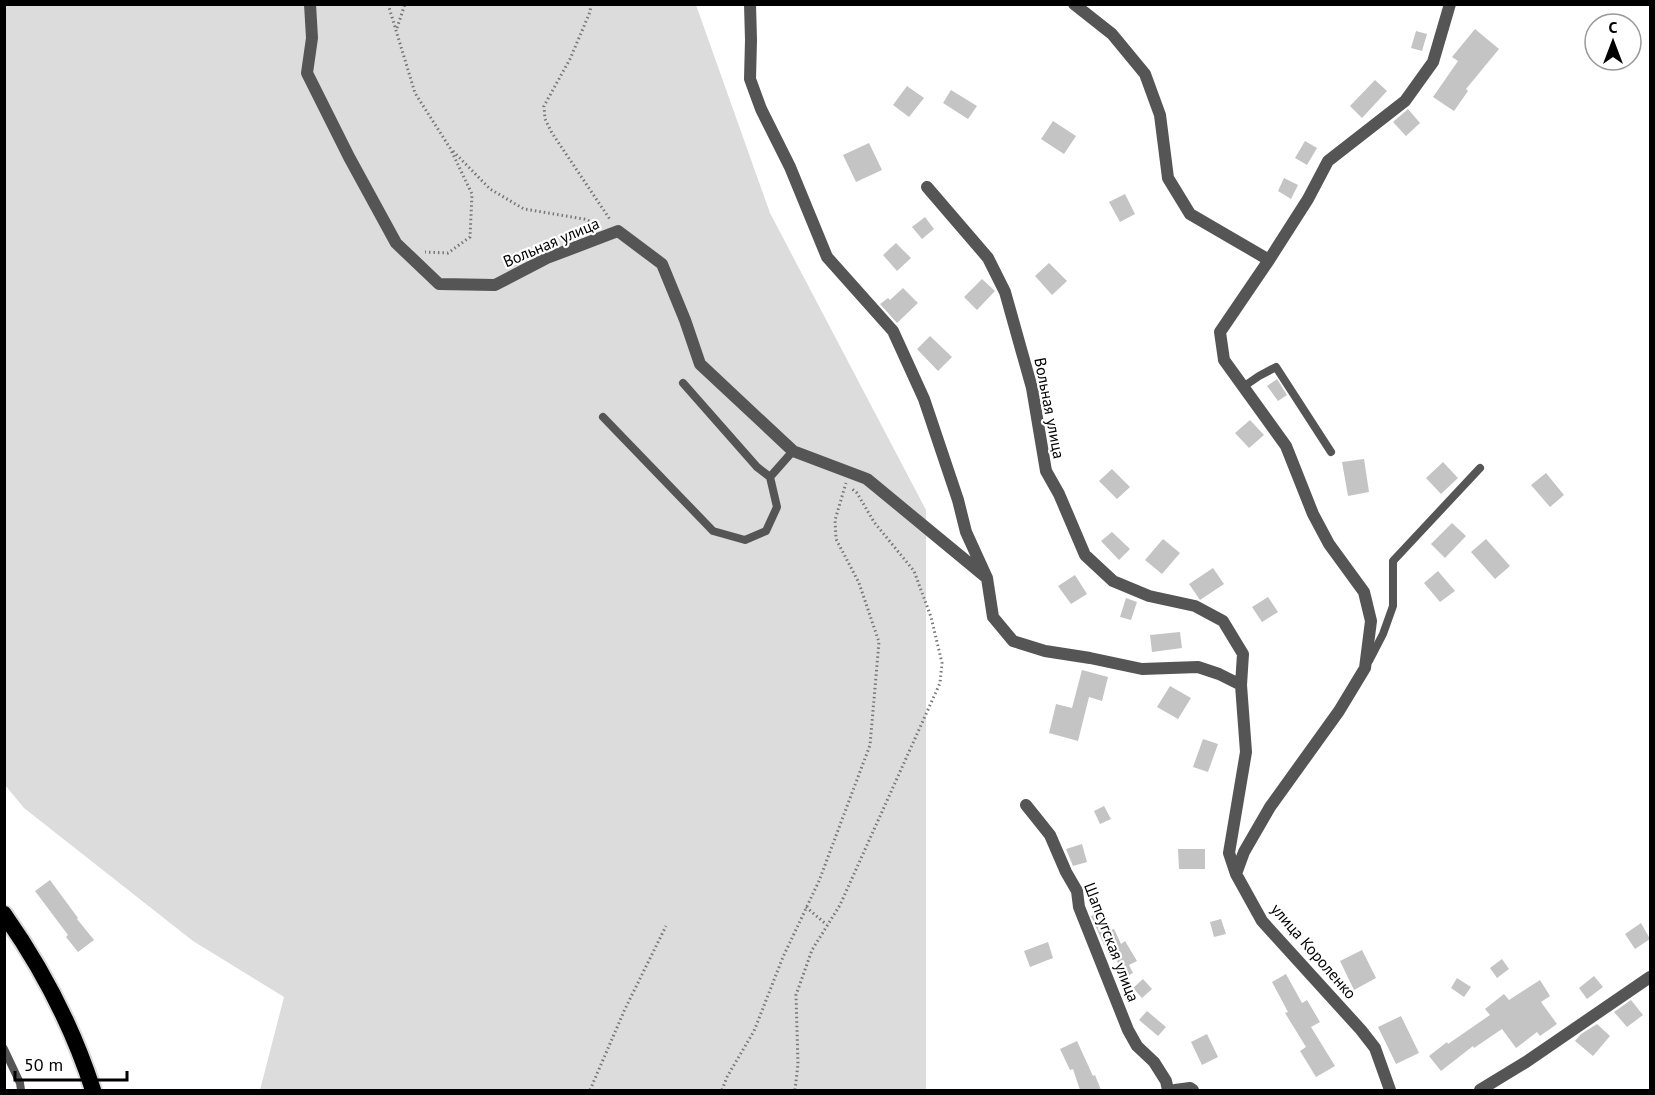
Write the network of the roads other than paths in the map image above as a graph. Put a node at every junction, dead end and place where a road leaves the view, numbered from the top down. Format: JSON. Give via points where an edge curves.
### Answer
{"nodes":[{"id":1,"x":310,"y":4,"type":"edge"},
{"id":2,"x":750,"y":4,"type":"edge"},
{"id":3,"x":1074,"y":4,"type":"edge"},
{"id":4,"x":1450,"y":4,"type":"edge"},
{"id":5,"x":927,"y":188,"type":"dead end"},
{"id":6,"x":1269,"y":260,"type":"junction"},
{"id":7,"x":683,"y":383,"type":"dead end"},
{"id":8,"x":1243,"y":387,"type":"junction"},
{"id":9,"x":603,"y":417,"type":"dead end"},
{"id":10,"x":793,"y":451,"type":"junction"},
{"id":11,"x":1331,"y":452,"type":"dead end"},
{"id":12,"x":1480,"y":468,"type":"dead end"},
{"id":13,"x":770,"y":477,"type":"junction"},
{"id":14,"x":987,"y":578,"type":"junction"},
{"id":15,"x":1365,"y":668,"type":"junction"},
{"id":16,"x":1241,"y":685,"type":"junction"},
{"id":17,"x":1026,"y":805,"type":"dead end"},
{"id":18,"x":1236,"y":874,"type":"junction"},
{"id":19,"x":4,"y":914,"type":"edge"},
{"id":20,"x":1650,"y":977,"type":"edge"},
{"id":21,"x":4,"y":1049,"type":"edge"},
{"id":22,"x":21,"y":1090,"type":"edge"},
{"id":23,"x":93,"y":1090,"type":"edge"},
{"id":24,"x":1168,"y":1090,"type":"edge"},
{"id":25,"x":1175,"y":1090,"type":"edge"},
{"id":26,"x":1193,"y":1090,"type":"edge"},
{"id":27,"x":1390,"y":1090,"type":"edge"},
{"id":28,"x":1480,"y":1090,"type":"edge"}],
"edges":[{"from":1,"to":10,"type":"street","name":"Вольная улица","via":[[312,38],[307,73],[396,243],[439,284],[495,285],[547,258],[618,231],[662,264],[700,364]]},
{"from":2,"to":14,"type":"street","via":[[750,79],[761,109],[790,166],[827,257],[893,331],[924,399],[966,532]]},
{"from":3,"to":6,"type":"street","via":[[1112,34],[1145,74],[1160,115],[1168,178],[1190,214]]},
{"from":4,"to":6,"type":"street","via":[[1433,62],[1405,101],[1328,161]]},
{"from":5,"to":16,"type":"street","name":"Вольная улица","via":[[988,258],[1005,292],[1032,388],[1046,471],[1085,555],[1113,581],[1149,597],[1195,606],[1223,621],[1243,654]]},
{"from":6,"to":8,"type":"street","via":[[1220,332],[1224,360]]},
{"from":7,"to":13,"type":"lane"},
{"from":8,"to":11,"type":"lane","via":[[1276,368]]},
{"from":8,"to":15,"type":"street","via":[[1286,446],[1329,544],[1364,591],[1371,621]]},
{"from":9,"to":13,"type":"lane","via":[[713,531],[745,540],[766,531],[777,507]]},
{"from":10,"to":13,"type":"lane"},
{"from":10,"to":14,"type":"street","name":"Вольная улица","via":[[867,479]]},
{"from":12,"to":15,"type":"lane","via":[[1393,561],[1393,606]]},
{"from":14,"to":16,"type":"street","via":[[993,617],[1013,641],[1044,651],[1142,669],[1198,668]]},
{"from":15,"to":18,"type":"street","via":[[1270,807]]},
{"from":16,"to":18,"type":"street","name":"улица Короленко","via":[[1246,752],[1229,853]]},
{"from":17,"to":24,"type":"street","name":"Шапсугская улица","via":[[1050,835],[1077,891],[1079,907],[1128,1030],[1137,1046],[1154,1062]]},
{"from":18,"to":27,"type":"street","name":"улица Короленко","via":[[1262,921],[1375,1048]]},
{"from":19,"to":23,"type":"highway","via":[[30,951],[58,1005]]},
{"from":20,"to":28,"type":"street"},
{"from":21,"to":22,"type":"lane"},
{"from":25,"to":26,"type":"street"}]}
